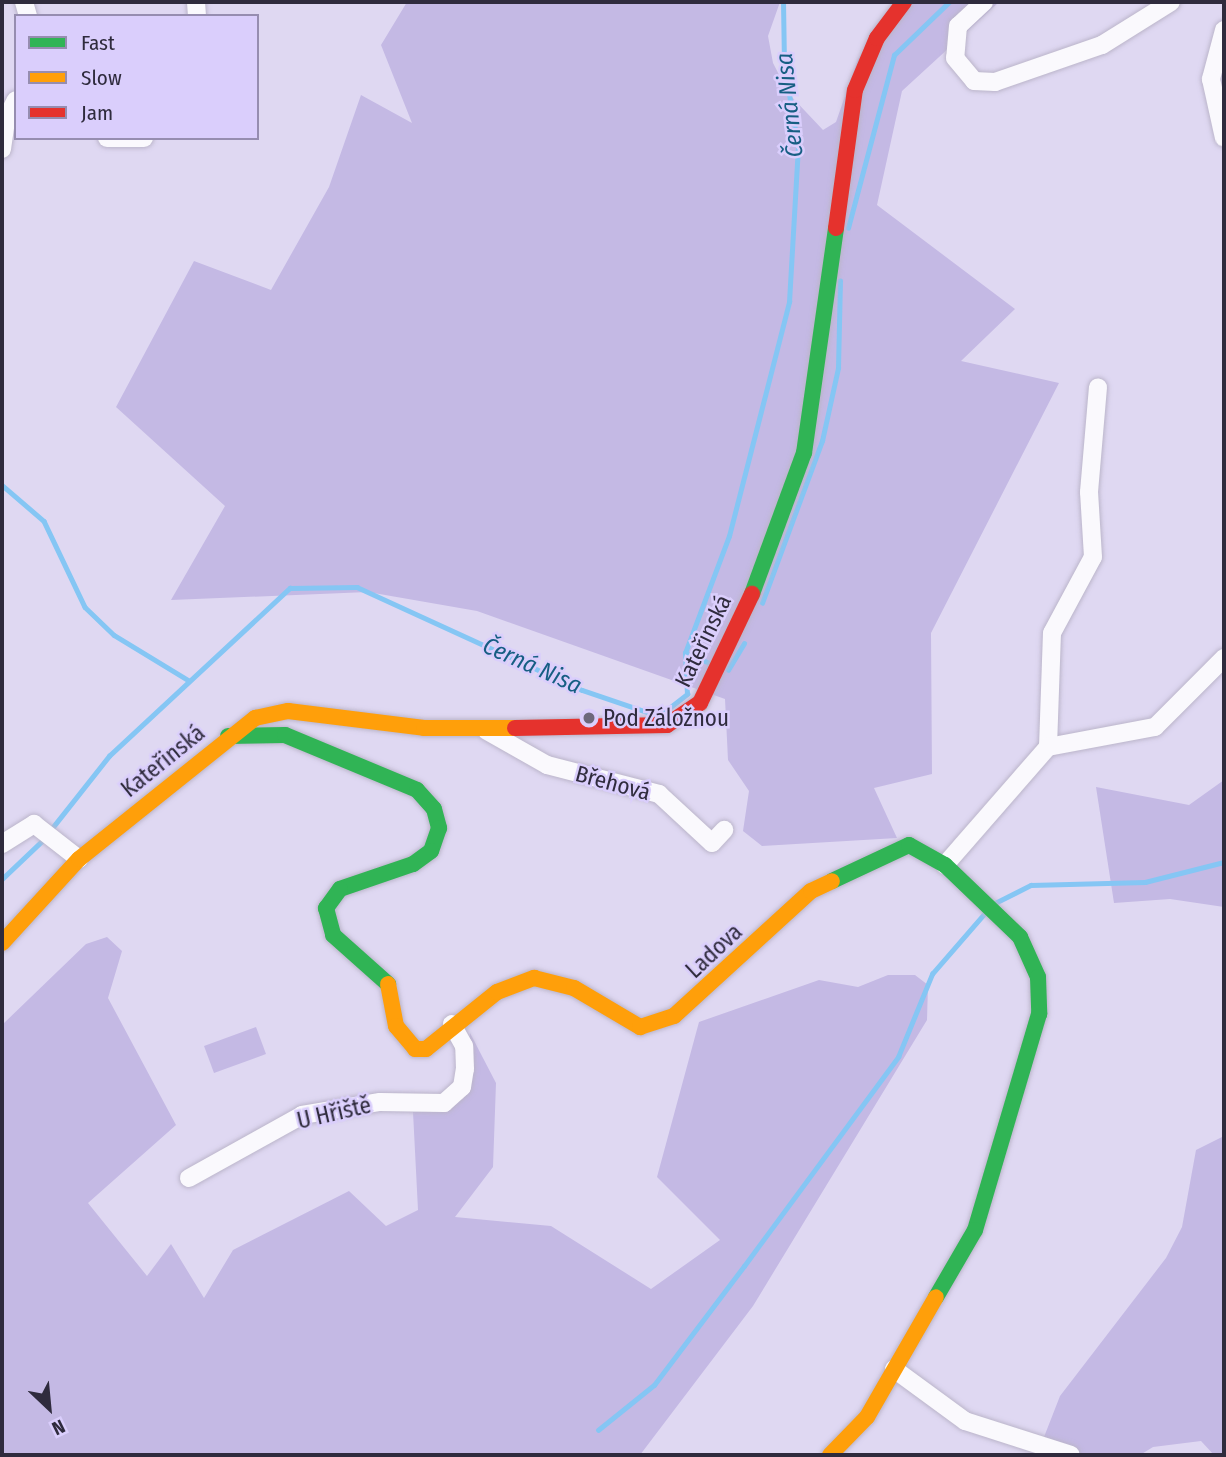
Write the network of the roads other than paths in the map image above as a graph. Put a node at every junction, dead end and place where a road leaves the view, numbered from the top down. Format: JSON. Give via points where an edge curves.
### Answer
{"nodes":[{"id":1,"x":904,"y":2,"type":"edge"},
{"id":2,"x":984,"y":2,"type":"edge"},
{"id":3,"x":1171,"y":2,"type":"edge"},
{"id":4,"x":1224,"y":30,"type":"edge"},
{"id":5,"x":14,"y":104,"type":"edge"},
{"id":6,"x":4,"y":124,"type":"edge"},
{"id":7,"x":1224,"y":138,"type":"edge"},
{"id":8,"x":2,"y":149,"type":"edge"},
{"id":9,"x":1098,"y":387,"type":"dead end"},
{"id":10,"x":1224,"y":658,"type":"edge"},
{"id":11,"x":487,"y":731,"type":"junction"},
{"id":12,"x":228,"y":736,"type":"junction"},
{"id":13,"x":1048,"y":747,"type":"junction"},
{"id":14,"x":724,"y":830,"type":"dead end"},
{"id":15,"x":2,"y":844,"type":"edge"},
{"id":16,"x":79,"y":859,"type":"junction"},
{"id":17,"x":945,"y":865,"type":"junction"},
{"id":18,"x":2,"y":943,"type":"edge"},
{"id":19,"x":452,"y":1024,"type":"junction"},
{"id":20,"x":189,"y":1178,"type":"dead end"},
{"id":21,"x":894,"y":1368,"type":"junction"},
{"id":22,"x":830,"y":1455,"type":"edge"},
{"id":23,"x":1071,"y":1455,"type":"edge"}],
"edges":[{"from":1,"to":11,"type":"street","name":"Kateřinská","via":[[877,38],[855,90],[804,453],[715,680],[700,703],[667,725]]},
{"from":2,"to":3,"type":"street","via":[[958,26],[955,58],[974,81],[995,82],[1102,45]]},
{"from":4,"to":7,"type":"street","via":[[1211,79]]},
{"from":5,"to":6,"type":"street"},
{"from":6,"to":8,"type":"street"},
{"from":9,"to":13,"type":"street","via":[[1089,492],[1093,557],[1052,633]]},
{"from":10,"to":13,"type":"street","via":[[1155,727]]},
{"from":11,"to":12,"type":"street","name":"Kateřinská","via":[[288,711],[254,718]]},
{"from":11,"to":14,"type":"street","name":"Břehová","via":[[547,765],[659,794],[712,843]]},
{"from":12,"to":16,"type":"street","name":"Kateřinská"},
{"from":12,"to":19,"type":"street","name":"Ladova","via":[[285,735],[417,790],[434,809],[439,828],[431,851],[413,864],[340,889],[326,916],[345,949],[388,984],[396,1026],[409,1046],[426,1049]]},
{"from":13,"to":17,"type":"street"},
{"from":15,"to":16,"type":"street","via":[[34,824]]},
{"from":16,"to":18,"type":"street","name":"Kateřinská"},
{"from":17,"to":19,"type":"street","name":"Ladova","via":[[909,845],[854,866],[811,891],[714,984],[659,1023],[626,1024],[575,988],[534,978],[497,992]]},
{"from":17,"to":21,"type":"street","name":"Ladova","via":[[1020,937],[1038,977],[1033,1048],[975,1230]]},
{"from":19,"to":20,"type":"street","name":"U Hřiště","via":[[464,1046],[465,1069],[463,1087],[444,1103],[380,1102],[302,1115]]},
{"from":21,"to":22,"type":"street","name":"Ladova","via":[[867,1417]]},
{"from":21,"to":23,"type":"street","via":[[965,1421]]}]}
